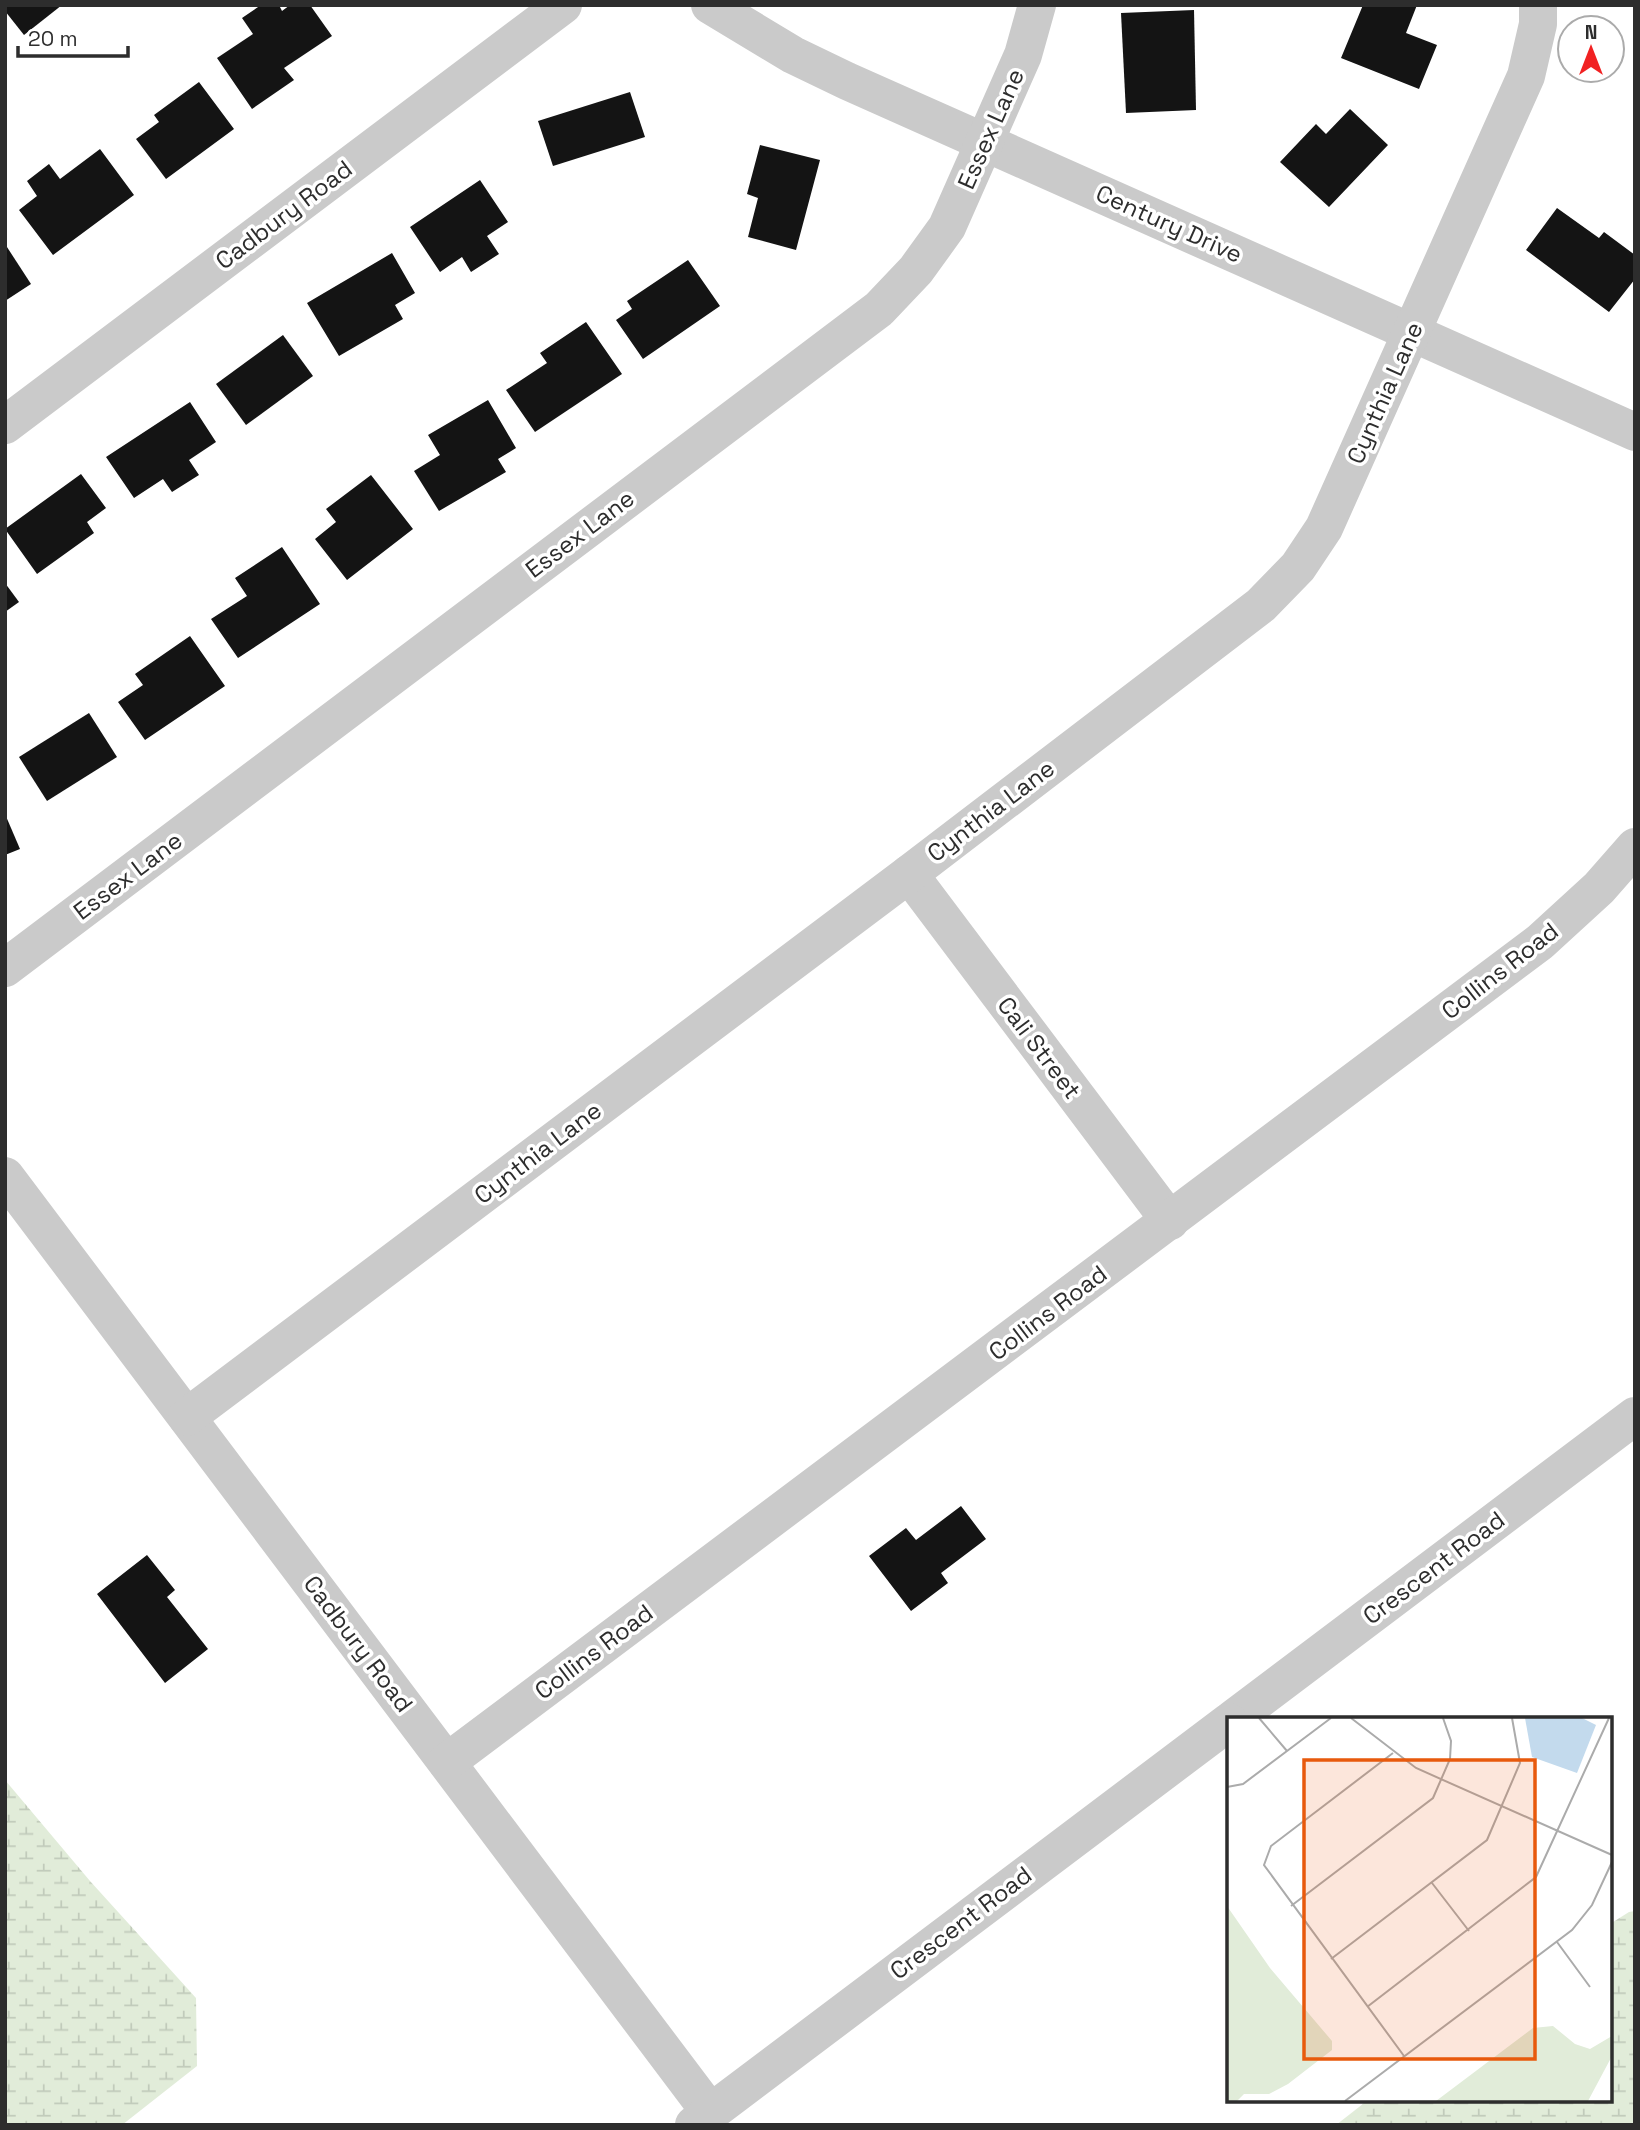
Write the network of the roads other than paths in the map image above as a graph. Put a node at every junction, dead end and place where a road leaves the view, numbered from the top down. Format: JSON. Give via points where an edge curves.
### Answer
{"nodes":[{"id":1,"x":563,"y":5,"type":"edge"},
{"id":2,"x":710,"y":5,"type":"edge"},
{"id":3,"x":1037,"y":5,"type":"edge"},
{"id":4,"x":1538,"y":5,"type":"edge"},
{"id":5,"x":986,"y":142,"type":"junction"},
{"id":6,"x":1412,"y":332,"type":"junction"},
{"id":7,"x":5,"y":425,"type":"edge"},
{"id":8,"x":1635,"y":432,"type":"edge"},
{"id":9,"x":1635,"y":846,"type":"edge"},
{"id":10,"x":909,"y":874,"type":"junction"},
{"id":11,"x":5,"y":968,"type":"edge"},
{"id":12,"x":5,"y":1175,"type":"edge"},
{"id":13,"x":1170,"y":1221,"type":"junction"},
{"id":14,"x":1635,"y":1416,"type":"edge"},
{"id":15,"x":187,"y":1417,"type":"junction"},
{"id":16,"x":1236,"y":1717,"type":"edge"},
{"id":17,"x":1227,"y":1724,"type":"edge"},
{"id":18,"x":447,"y":1762,"type":"junction"},
{"id":19,"x":702,"y":2118,"type":"edge"}],
"edges":[{"from":1,"to":7,"type":"street","name":"Cadbury Road"},
{"from":2,"to":5,"type":"street","name":"Century Drive","via":[[793,55]]},
{"from":3,"to":5,"type":"street","name":"Essex Lane","via":[[1023,55]]},
{"from":4,"to":6,"type":"street","name":"Cynthia Lane","via":[[1526,76]]},
{"from":5,"to":6,"type":"street","name":"Century Drive"},
{"from":5,"to":11,"type":"street","name":"Essex Lane","via":[[947,227],[916,271],[879,309]]},
{"from":6,"to":8,"type":"street","name":"Century Drive"},
{"from":6,"to":10,"type":"street","name":"Cynthia Lane","via":[[1324,528],[1298,567],[1261,605]]},
{"from":9,"to":13,"type":"street","name":"Collins Road","via":[[1599,888],[1540,942]]},
{"from":10,"to":13,"type":"street","name":"Cali Street"},
{"from":10,"to":15,"type":"street","name":"Cynthia Lane"},
{"from":12,"to":15,"type":"street","name":"Cadbury Road"},
{"from":13,"to":18,"type":"street","name":"Collins Road"},
{"from":14,"to":16,"type":"street","name":"Crescent Road"},
{"from":15,"to":18,"type":"street","name":"Cadbury Road"},
{"from":17,"to":19,"type":"street","name":"Crescent Road"},
{"from":18,"to":19,"type":"street","name":"Cadbury Road"}]}
